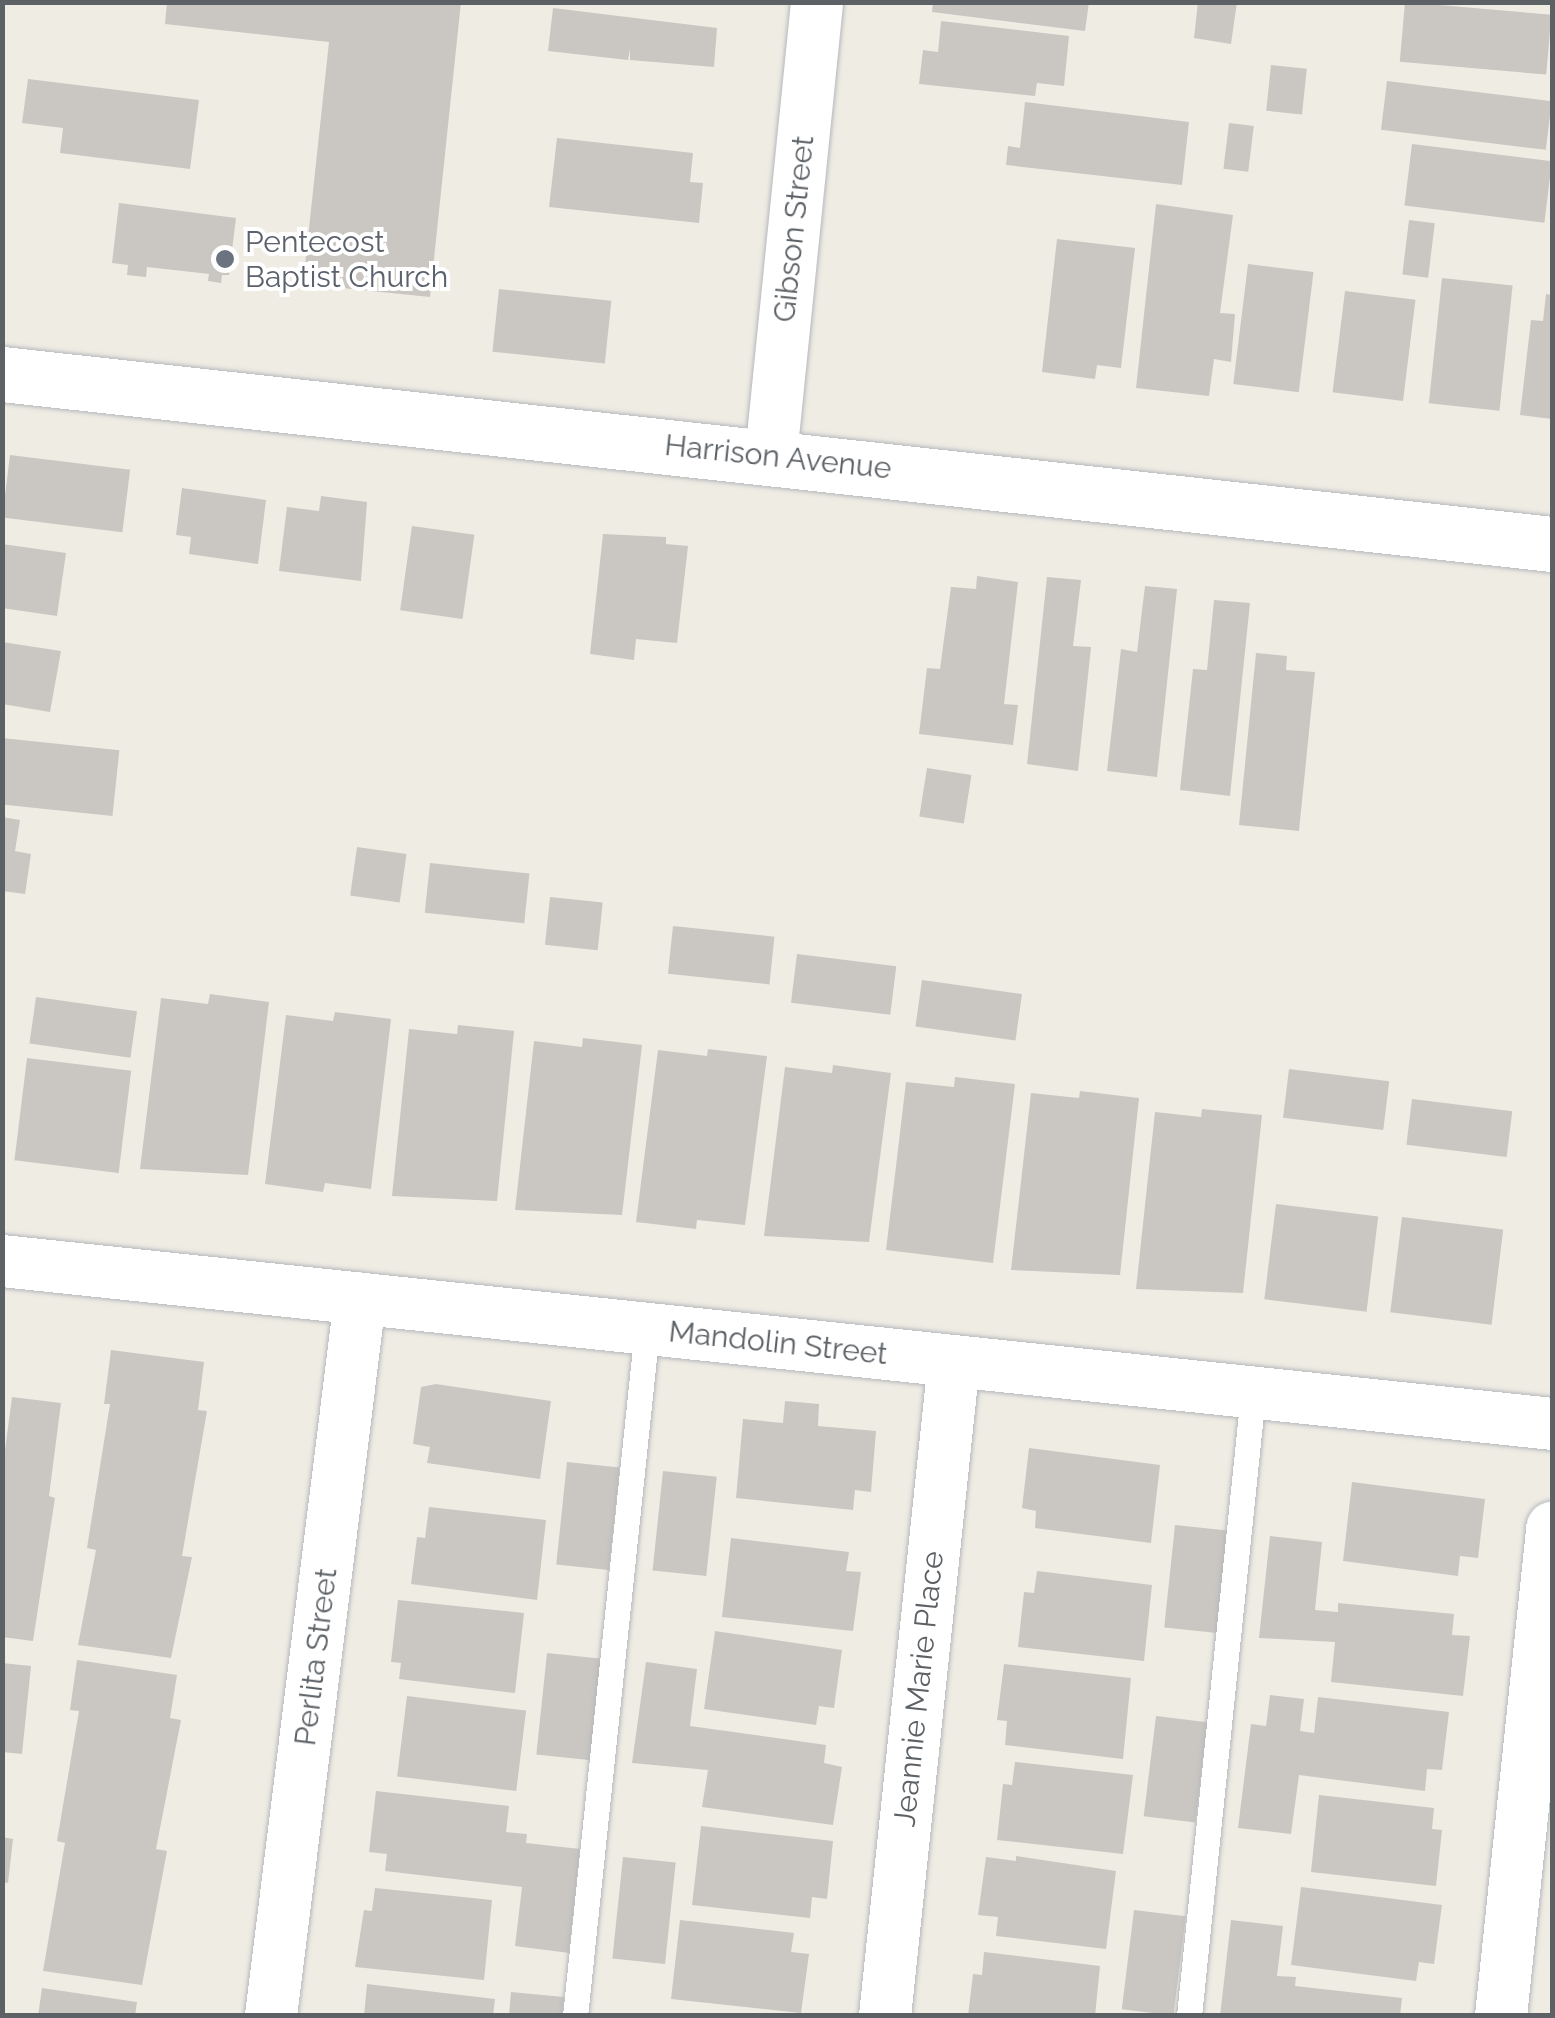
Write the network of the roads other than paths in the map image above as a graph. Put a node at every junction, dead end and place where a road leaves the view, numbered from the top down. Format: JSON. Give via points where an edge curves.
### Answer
{"nodes":[{"id":1,"x":817,"y":2,"type":"edge"},
{"id":2,"x":2,"y":374,"type":"edge"},
{"id":3,"x":771,"y":456,"type":"junction"},
{"id":4,"x":1552,"y":544,"type":"edge"},
{"id":5,"x":2,"y":1261,"type":"edge"},
{"id":6,"x":360,"y":1298,"type":"junction"},
{"id":7,"x":647,"y":1329,"type":"junction"},
{"id":8,"x":954,"y":1362,"type":"junction"},
{"id":9,"x":1252,"y":1393,"type":"junction"},
{"id":10,"x":1552,"y":1424,"type":"edge"},
{"id":11,"x":1552,"y":1528,"type":"edge"},
{"id":12,"x":272,"y":2016,"type":"edge"},
{"id":13,"x":575,"y":2016,"type":"edge"},
{"id":14,"x":885,"y":2016,"type":"edge"},
{"id":15,"x":1188,"y":2016,"type":"edge"},
{"id":16,"x":1501,"y":2016,"type":"edge"}],
"edges":[{"from":1,"to":3,"type":"street","name":"Gibson Street"},
{"from":2,"to":3,"type":"street","name":"Harrison Avenue"},
{"from":3,"to":4,"type":"street","name":"Harrison Avenue"},
{"from":5,"to":6,"type":"street","name":"Mandolin Street"},
{"from":6,"to":7,"type":"street","name":"Mandolin Street"},
{"from":6,"to":12,"type":"street","name":"Perlita Street"},
{"from":7,"to":8,"type":"street","name":"Mandolin Street"},
{"from":7,"to":13,"type":"lane"},
{"from":8,"to":9,"type":"street","name":"Mandolin Street"},
{"from":8,"to":14,"type":"street","name":"Jeannie Marie Place"},
{"from":9,"to":10,"type":"street","name":"Mandolin Street"},
{"from":9,"to":15,"type":"lane"},
{"from":11,"to":16,"type":"street"}]}
